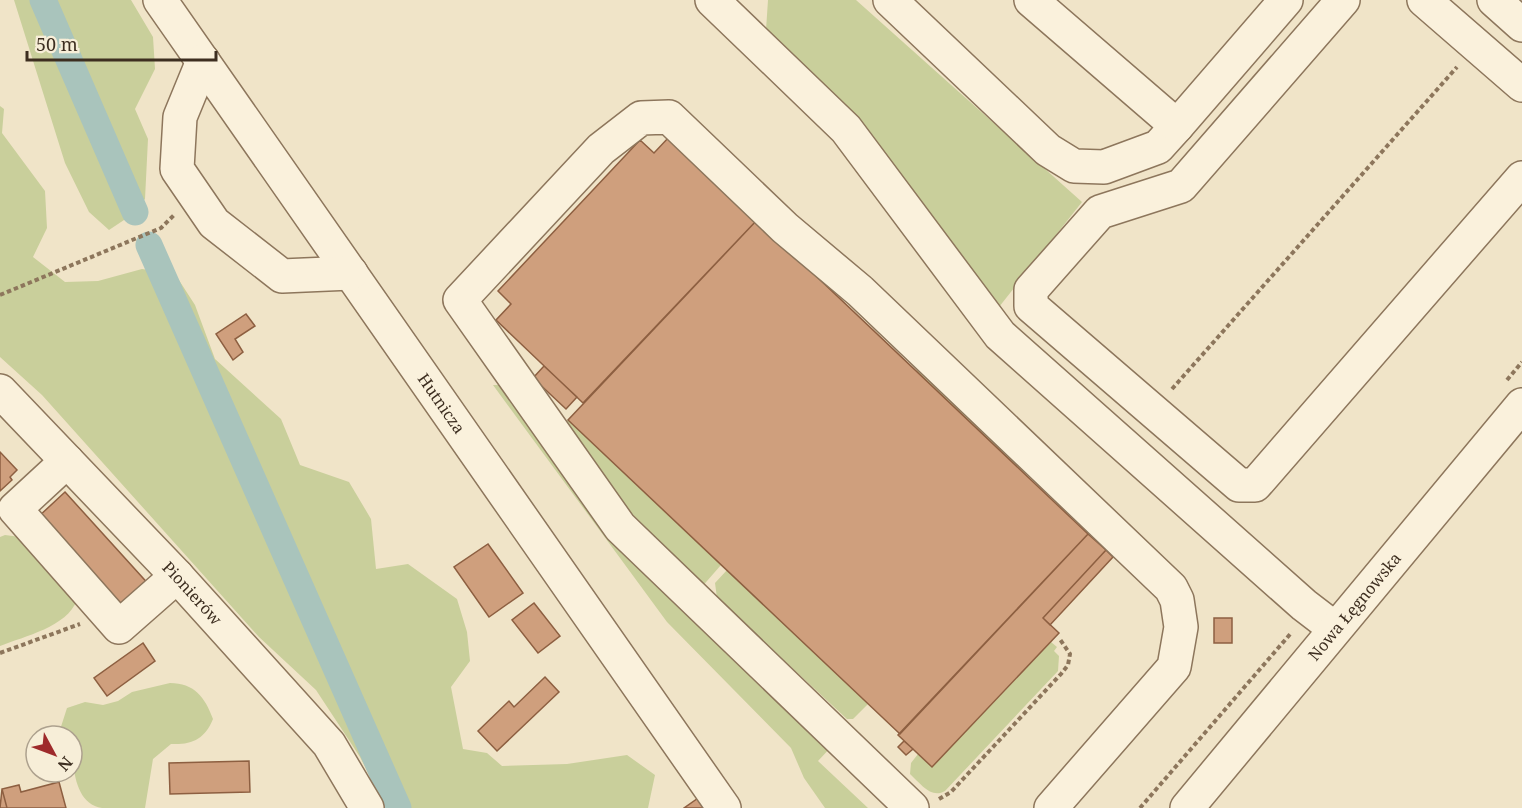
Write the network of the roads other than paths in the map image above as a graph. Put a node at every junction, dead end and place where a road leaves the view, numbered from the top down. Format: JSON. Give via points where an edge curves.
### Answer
{"nodes":[{"id":1,"x":160,"y":0,"type":"edge"},
{"id":2,"x":712,"y":0,"type":"edge"},
{"id":3,"x":890,"y":0,"type":"edge"},
{"id":4,"x":1031,"y":0,"type":"edge"},
{"id":5,"x":1286,"y":0,"type":"edge"},
{"id":6,"x":1343,"y":0,"type":"edge"},
{"id":7,"x":1424,"y":0,"type":"edge"},
{"id":8,"x":1494,"y":0,"type":"edge"},
{"id":9,"x":741,"y":12,"type":"edge"},
{"id":10,"x":1522,"y":26,"type":"edge"},
{"id":11,"x":203,"y":61,"type":"junction"},
{"id":12,"x":1522,"y":85,"type":"edge"},
{"id":13,"x":1177,"y":126,"type":"junction"},
{"id":14,"x":1522,"y":178,"type":"edge"},
{"id":15,"x":351,"y":273,"type":"junction"},
{"id":16,"x":0,"y":391,"type":"edge"},
{"id":17,"x":1522,"y":405,"type":"edge"},
{"id":18,"x":67,"y":461,"type":"junction"},
{"id":19,"x":7,"y":515,"type":"edge"},
{"id":20,"x":177,"y":576,"type":"junction"},
{"id":21,"x":1334,"y":628,"type":"junction"},
{"id":22,"x":922,"y":804,"type":"edge"},
{"id":23,"x":367,"y":808,"type":"edge"},
{"id":24,"x":724,"y":808,"type":"edge"},
{"id":25,"x":1051,"y":808,"type":"edge"},
{"id":26,"x":1187,"y":808,"type":"edge"}],
"edges":[{"from":1,"to":11,"type":"street","name":"Hutnicza"},
{"from":2,"to":9,"type":"street"},
{"from":3,"to":13,"type":"street","via":[[1048,150],[1074,166],[1104,167],[1158,147]]},
{"from":4,"to":13,"type":"street"},
{"from":5,"to":13,"type":"street"},
{"from":6,"to":14,"type":"street","via":[[1181,186],[1100,212],[1031,290],[1031,306],[1239,485],[1255,485]]},
{"from":7,"to":12,"type":"street"},
{"from":8,"to":10,"type":"street"},
{"from":9,"to":21,"type":"street","via":[[846,129],[1000,335]]},
{"from":11,"to":15,"type":"street","name":"Hutnicza"},
{"from":11,"to":15,"type":"street","via":[[180,117],[177,169],[214,223],[282,276]]},
{"from":15,"to":24,"type":"street","name":"Hutnicza"},
{"from":16,"to":18,"type":"street","name":"Pionierów"},
{"from":17,"to":21,"type":"street","name":"Nowa Łęgnowska"},
{"from":18,"to":19,"type":"street"},
{"from":18,"to":20,"type":"street","name":"Pionierów"},
{"from":19,"to":20,"type":"street","via":[[119,627]]},
{"from":20,"to":23,"type":"street","name":"Pionierów","via":[[329,744]]},
{"from":21,"to":26,"type":"street","name":"Nowa Łęgnowska"},
{"from":22,"to":25,"type":"street","via":[[620,527],[460,300],[601,149],[641,118],[669,117],[785,228],[860,291],[1171,588],[1181,627],[1174,667]]}]}
